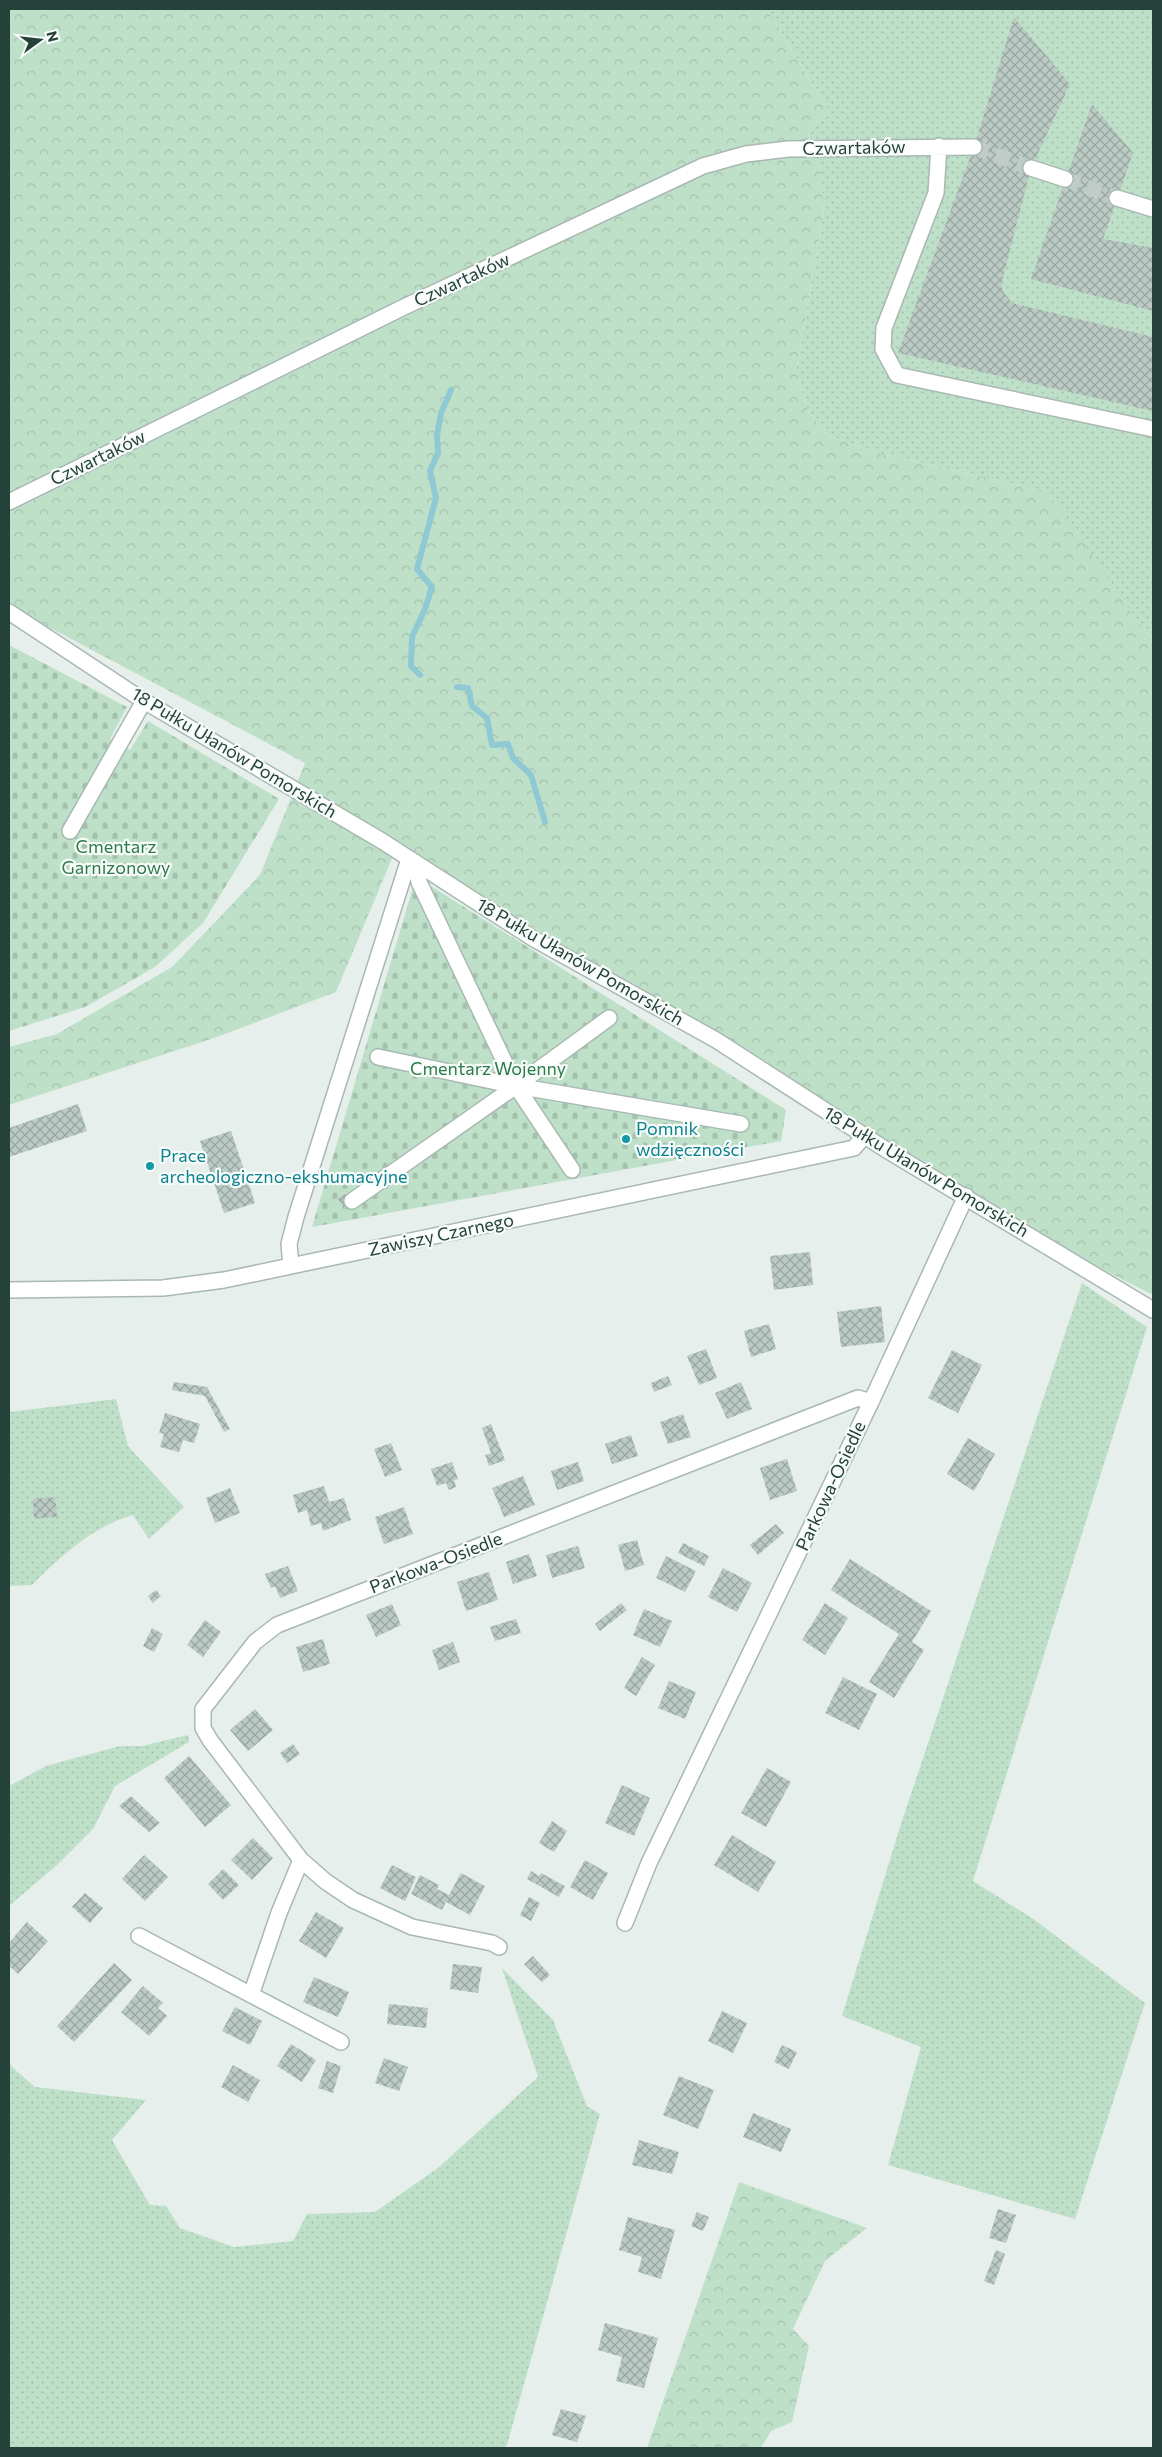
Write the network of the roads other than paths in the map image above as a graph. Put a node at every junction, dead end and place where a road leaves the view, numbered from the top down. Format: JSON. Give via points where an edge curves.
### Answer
{"nodes":[{"id":1,"x":939,"y":146,"type":"junction"},
{"id":2,"x":974,"y":147,"type":"tunnel mouth"},
{"id":3,"x":1031,"y":168,"type":"tunnel mouth"},
{"id":4,"x":1065,"y":179,"type":"tunnel mouth"},
{"id":5,"x":1118,"y":198,"type":"tunnel mouth"},
{"id":6,"x":1153,"y":209,"type":"edge"},
{"id":7,"x":1153,"y":429,"type":"edge"},
{"id":8,"x":9,"y":502,"type":"edge"},
{"id":9,"x":9,"y":612,"type":"edge"},
{"id":10,"x":144,"y":701,"type":"junction"},
{"id":11,"x":70,"y":831,"type":"dead end"},
{"id":12,"x":412,"y":861,"type":"junction"},
{"id":13,"x":610,"y":1018,"type":"dead end"},
{"id":14,"x":378,"y":1057,"type":"dead end"},
{"id":15,"x":516,"y":1086,"type":"junction"},
{"id":16,"x":741,"y":1124,"type":"dead end"},
{"id":17,"x":864,"y":1136,"type":"junction"},
{"id":18,"x":572,"y":1170,"type":"dead end"},
{"id":19,"x":966,"y":1196,"type":"junction"},
{"id":20,"x":352,"y":1201,"type":"dead end"},
{"id":21,"x":291,"y":1266,"type":"junction"},
{"id":22,"x":9,"y":1290,"type":"edge"},
{"id":23,"x":1153,"y":1310,"type":"edge"},
{"id":24,"x":870,"y":1402,"type":"junction"},
{"id":25,"x":301,"y":1860,"type":"junction"},
{"id":26,"x":625,"y":1923,"type":"dead end"},
{"id":27,"x":139,"y":1936,"type":"dead end"},
{"id":28,"x":499,"y":1946,"type":"dead end"},
{"id":29,"x":251,"y":1995,"type":"junction"},
{"id":30,"x":341,"y":2042,"type":"dead end"}],
"edges":[{"from":1,"to":2,"type":"street","name":"Czwartaków"},
{"from":1,"to":7,"type":"street","via":[[936,193],[884,328],[883,349],[897,375]]},
{"from":1,"to":8,"type":"street","name":"Czwartaków","via":[[788,149],[746,154],[703,166],[404,307]]},
{"from":3,"to":4,"type":"street"},
{"from":5,"to":6,"type":"street"},
{"from":9,"to":10,"type":"street","name":"18 Pułku Ułanów Pomorskich"},
{"from":10,"to":11,"type":"street"},
{"from":10,"to":12,"type":"street","name":"18 Pułku Ułanów Pomorskich","via":[[289,784]]},
{"from":12,"to":15,"type":"street"},
{"from":12,"to":17,"type":"street","name":"18 Pułku Ułanów Pomorskich","via":[[534,939],[716,1040]]},
{"from":12,"to":21,"type":"street","via":[[296,1217],[289,1244]]},
{"from":13,"to":15,"type":"street"},
{"from":14,"to":15,"type":"street"},
{"from":15,"to":16,"type":"street"},
{"from":15,"to":18,"type":"street"},
{"from":15,"to":20,"type":"street"},
{"from":17,"to":19,"type":"street","name":"18 Pułku Ułanów Pomorskich"},
{"from":17,"to":21,"type":"street","name":"Zawiszy Czarnego","via":[[854,1148]]},
{"from":19,"to":23,"type":"street","name":"18 Pułku Ułanów Pomorskich"},
{"from":19,"to":24,"type":"street","name":"Parkowa-Osiedle"},
{"from":21,"to":22,"type":"street","name":"Zawiszy Czarnego","via":[[164,1288]]},
{"from":24,"to":25,"type":"street","name":"Parkowa-Osiedle","via":[[858,1398],[286,1621],[266,1632],[203,1709],[203,1728]]},
{"from":24,"to":26,"type":"street","name":"Parkowa-Osiedle","via":[[649,1863]]},
{"from":25,"to":28,"type":"street","name":"Parkowa-Osiedle","via":[[325,1881],[382,1915],[412,1927]]},
{"from":25,"to":29,"type":"street","via":[[279,1912]]},
{"from":27,"to":29,"type":"street"},
{"from":29,"to":30,"type":"street"}]}
